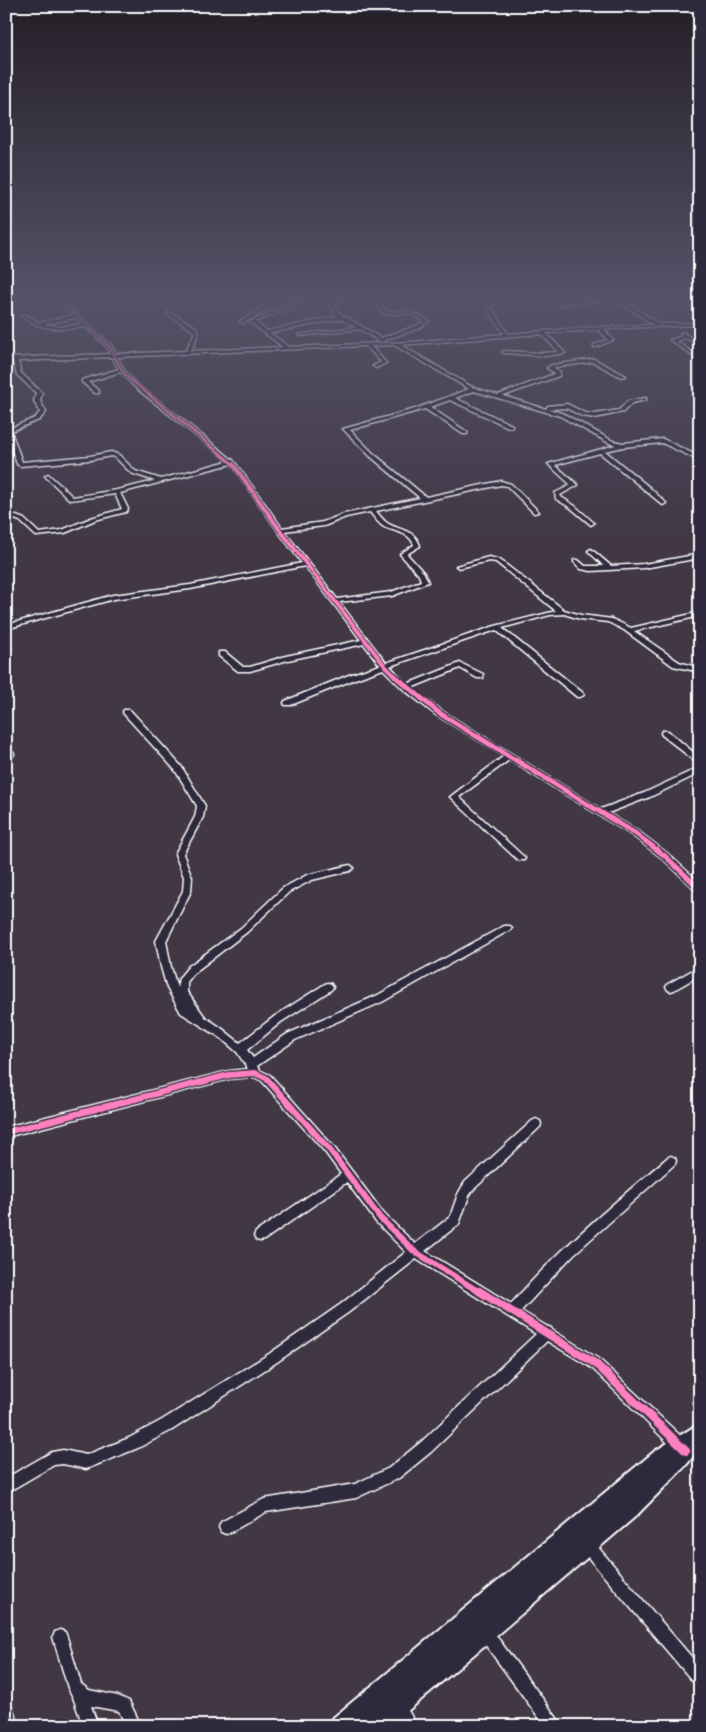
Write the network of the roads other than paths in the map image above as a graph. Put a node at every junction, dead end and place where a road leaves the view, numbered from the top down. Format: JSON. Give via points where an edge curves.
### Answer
{"nodes":[{"id":1,"x":23,"y":379,"type":"edge"},
{"id":2,"x":88,"y":379,"type":"edge"},
{"id":3,"x":130,"y":379,"type":"edge"},
{"id":4,"x":456,"y":379,"type":"edge"},
{"id":5,"x":546,"y":379,"type":"edge"},
{"id":6,"x":474,"y":389,"type":"junction"},
{"id":7,"x":97,"y":392,"type":"dead end"},
{"id":8,"x":499,"y":396,"type":"junction"},
{"id":9,"x":451,"y":398,"type":"junction"},
{"id":10,"x":644,"y":399,"type":"dead end"},
{"id":11,"x":426,"y":407,"type":"junction"},
{"id":12,"x":546,"y":409,"type":"junction"},
{"id":13,"x":510,"y":426,"type":"dead end"},
{"id":14,"x":465,"y":433,"type":"dead end"},
{"id":15,"x":623,"y":445,"type":"junction"},
{"id":16,"x":601,"y":451,"type":"junction"},
{"id":17,"x":700,"y":459,"type":"edge"},
{"id":18,"x":232,"y":462,"type":"junction"},
{"id":19,"x":48,"y":476,"type":"dead end"},
{"id":20,"x":159,"y":480,"type":"junction"},
{"id":21,"x":117,"y":492,"type":"junction"},
{"id":22,"x":425,"y":499,"type":"junction"},
{"id":23,"x":663,"y":502,"type":"dead end"},
{"id":24,"x":372,"y":511,"type":"junction"},
{"id":25,"x":536,"y":512,"type":"dead end"},
{"id":26,"x":6,"y":514,"type":"edge"},
{"id":27,"x":591,"y":523,"type":"dead end"},
{"id":28,"x":280,"y":530,"type":"junction"},
{"id":29,"x":590,"y":551,"type":"dead end"},
{"id":30,"x":700,"y":556,"type":"edge"},
{"id":31,"x":576,"y":561,"type":"dead end"},
{"id":32,"x":306,"y":564,"type":"junction"},
{"id":33,"x":459,"y":566,"type":"dead end"},
{"id":34,"x":609,"y":567,"type":"junction"},
{"id":35,"x":335,"y":601,"type":"junction"},
{"id":36,"x":561,"y":611,"type":"junction"},
{"id":37,"x":700,"y":614,"type":"edge"},
{"id":38,"x":6,"y":627,"type":"edge"},
{"id":39,"x":497,"y":627,"type":"junction"},
{"id":40,"x":627,"y":629,"type":"junction"},
{"id":41,"x":366,"y":641,"type":"junction"},
{"id":42,"x":222,"y":654,"type":"dead end"},
{"id":43,"x":385,"y":666,"type":"junction"},
{"id":44,"x":700,"y":670,"type":"edge"},
{"id":45,"x":480,"y":676,"type":"dead end"},
{"id":46,"x":406,"y":687,"type":"junction"},
{"id":47,"x":580,"y":695,"type":"dead end"},
{"id":48,"x":288,"y":703,"type":"dead end"},
{"id":49,"x":127,"y":712,"type":"dead end"},
{"id":50,"x":665,"y":733,"type":"dead end"},
{"id":51,"x":6,"y":749,"type":"edge"},
{"id":52,"x":508,"y":757,"type":"junction"},
{"id":53,"x":6,"y":760,"type":"edge"},
{"id":54,"x":700,"y":762,"type":"edge"},
{"id":55,"x":700,"y":770,"type":"edge"},
{"id":56,"x":601,"y":812,"type":"junction"},
{"id":57,"x":522,"y":858,"type":"dead end"},
{"id":58,"x":350,"y":868,"type":"dead end"},
{"id":59,"x":700,"y":889,"type":"edge"},
{"id":60,"x":507,"y":928,"type":"dead end"},
{"id":61,"x":700,"y":970,"type":"edge"},
{"id":62,"x":671,"y":987,"type":"dead end"},
{"id":63,"x":328,"y":988,"type":"dead end"},
{"id":64,"x":202,"y":1020,"type":"junction"},
{"id":65,"x":240,"y":1049,"type":"junction"},
{"id":66,"x":253,"y":1069,"type":"junction"},
{"id":67,"x":536,"y":1124,"type":"dead end"},
{"id":68,"x":6,"y":1132,"type":"edge"},
{"id":69,"x":671,"y":1161,"type":"dead end"},
{"id":70,"x":348,"y":1175,"type":"junction"},
{"id":71,"x":260,"y":1236,"type":"dead end"},
{"id":72,"x":414,"y":1251,"type":"junction"},
{"id":73,"x":512,"y":1311,"type":"junction"},
{"id":74,"x":547,"y":1332,"type":"junction"},
{"id":75,"x":690,"y":1441,"type":"edge"},
{"id":76,"x":6,"y":1486,"type":"edge"},
{"id":77,"x":226,"y":1527,"type":"dead end"},
{"id":78,"x":581,"y":1538,"type":"junction"},
{"id":79,"x":484,"y":1631,"type":"junction"},
{"id":80,"x":60,"y":1637,"type":"dead end"},
{"id":81,"x":418,"y":1675,"type":"junction"},
{"id":82,"x":700,"y":1680,"type":"edge"},
{"id":83,"x":80,"y":1695,"type":"junction"},
{"id":84,"x":397,"y":1705,"type":"junction"},
{"id":85,"x":6,"y":1709,"type":"edge"},
{"id":86,"x":12,"y":1726,"type":"edge"},
{"id":87,"x":91,"y":1726,"type":"edge"},
{"id":88,"x":134,"y":1726,"type":"edge"},
{"id":89,"x":341,"y":1726,"type":"edge"},
{"id":90,"x":373,"y":1726,"type":"edge"},
{"id":91,"x":410,"y":1726,"type":"edge"},
{"id":92,"x":554,"y":1726,"type":"edge"}],
"edges":[{"from":1,"to":20,"type":"street","via":[[40,394],[37,401],[43,412],[36,419],[8,431],[20,464],[34,465],[112,454],[133,472]]},
{"from":2,"to":7,"type":"street","via":[[84,380]]},
{"from":3,"to":18,"type":"street"},
{"from":4,"to":6,"type":"street"},
{"from":5,"to":8,"type":"street"},
{"from":6,"to":8,"type":"street"},
{"from":6,"to":9,"type":"street"},
{"from":8,"to":12,"type":"street"},
{"from":9,"to":11,"type":"street"},
{"from":9,"to":13,"type":"street"},
{"from":10,"to":12,"type":"street","via":[[629,403],[624,410],[598,416],[586,416],[565,406]]},
{"from":11,"to":14,"type":"street"},
{"from":11,"to":22,"type":"street","via":[[346,429],[372,456]]},
{"from":12,"to":15,"type":"street"},
{"from":15,"to":16,"type":"street"},
{"from":15,"to":17,"type":"street","via":[[663,441]]},
{"from":16,"to":23,"type":"street"},
{"from":16,"to":27,"type":"street","via":[[551,465],[575,486],[557,494],[558,498],[573,506]]},
{"from":18,"to":20,"type":"street"},
{"from":18,"to":28,"type":"street"},
{"from":19,"to":21,"type":"street","via":[[72,499]]},
{"from":20,"to":21,"type":"street"},
{"from":21,"to":26,"type":"street","via":[[124,511],[50,535],[38,534],[22,520]]},
{"from":22,"to":24,"type":"street"},
{"from":22,"to":25,"type":"street","via":[[504,483]]},
{"from":24,"to":28,"type":"street","via":[[340,517],[324,524]]},
{"from":24,"to":35,"type":"street","via":[[384,523],[403,530],[416,542],[417,546],[404,554],[426,582],[392,594]]},
{"from":28,"to":32,"type":"street"},
{"from":29,"to":34,"type":"street"},
{"from":30,"to":34,"type":"street","via":[[651,566]]},
{"from":31,"to":34,"type":"street","via":[[586,569]]},
{"from":32,"to":35,"type":"street"},
{"from":32,"to":38,"type":"street","via":[[190,587],[113,597]]},
{"from":33,"to":36,"type":"street","via":[[489,559],[498,561]]},
{"from":35,"to":41,"type":"street"},
{"from":36,"to":39,"type":"street"},
{"from":36,"to":40,"type":"street","via":[[610,620]]},
{"from":37,"to":40,"type":"street"},
{"from":39,"to":43,"type":"street"},
{"from":39,"to":47,"type":"street"},
{"from":40,"to":44,"type":"street","via":[[676,664]]},
{"from":41,"to":42,"type":"street","via":[[250,669],[240,669]]},
{"from":41,"to":43,"type":"street"},
{"from":43,"to":46,"type":"street"},
{"from":43,"to":48,"type":"street"},
{"from":45,"to":46,"type":"street","via":[[460,665]]},
{"from":46,"to":52,"type":"street","via":[[439,713]]},
{"from":49,"to":64,"type":"street","via":[[178,768],[202,806],[179,854],[188,877],[187,891],[161,941],[177,1002],[190,1015]]},
{"from":50,"to":54,"type":"street"},
{"from":51,"to":53,"type":"street","via":[[10,754]]},
{"from":52,"to":56,"type":"street"},
{"from":52,"to":57,"type":"street","via":[[454,797]]},
{"from":55,"to":56,"type":"street"},
{"from":56,"to":59,"type":"street","via":[[651,844]]},
{"from":58,"to":64,"type":"street","via":[[328,871],[298,882],[185,976],[182,993]]},
{"from":60,"to":66,"type":"street","via":[[379,999],[291,1037]]},
{"from":61,"to":62,"type":"street"},
{"from":63,"to":65,"type":"street","via":[[278,1019]]},
{"from":64,"to":65,"type":"street"},
{"from":65,"to":66,"type":"street"},
{"from":66,"to":68,"type":"street"},
{"from":66,"to":70,"type":"street","via":[[266,1078]]},
{"from":67,"to":72,"type":"street","via":[[470,1186],[455,1220]]},
{"from":69,"to":73,"type":"street","via":[[564,1254]]},
{"from":70,"to":71,"type":"street"},
{"from":70,"to":72,"type":"street","via":[[380,1218]]},
{"from":72,"to":73,"type":"street"},
{"from":72,"to":76,"type":"street","via":[[345,1308],[168,1425],[95,1460],[52,1459]]},
{"from":73,"to":74,"type":"street"},
{"from":74,"to":75,"type":"street","via":[[602,1368]]},
{"from":74,"to":77,"type":"street","via":[[426,1447],[394,1473],[356,1491],[264,1506]]},
{"from":75,"to":78,"type":"main road","via":[[629,1509]]},
{"from":78,"to":79,"type":"main road"},
{"from":78,"to":81,"type":"main road"},
{"from":78,"to":82,"type":"street"},
{"from":79,"to":81,"type":"main road"},
{"from":79,"to":92,"type":"street"},
{"from":80,"to":83,"type":"street"},
{"from":81,"to":84,"type":"main road"},
{"from":81,"to":89,"type":"main road"},
{"from":83,"to":87,"type":"street"},
{"from":83,"to":88,"type":"street","via":[[124,1706]]},
{"from":84,"to":90,"type":"main road"},
{"from":84,"to":91,"type":"street"},
{"from":85,"to":86,"type":"street"}]}
